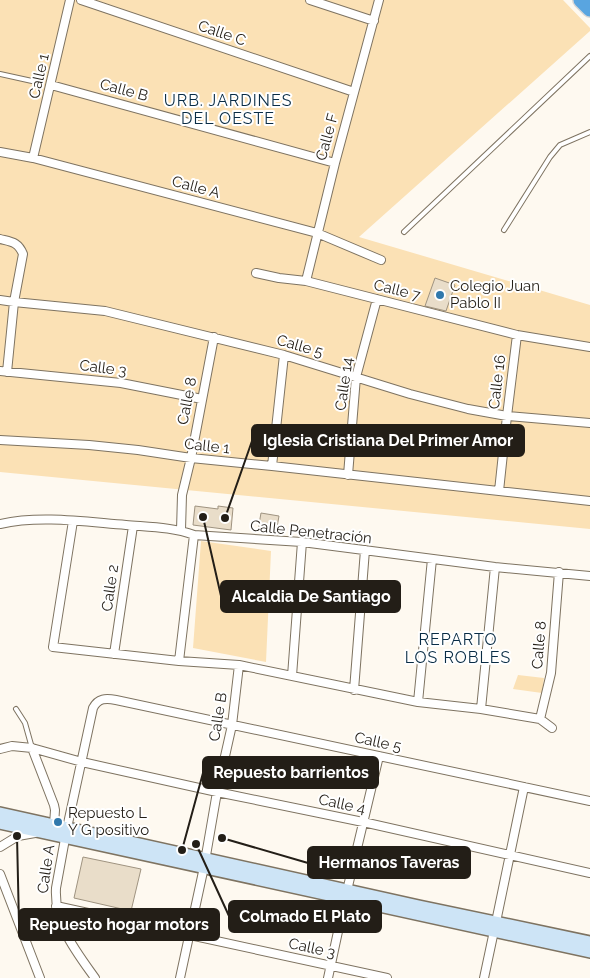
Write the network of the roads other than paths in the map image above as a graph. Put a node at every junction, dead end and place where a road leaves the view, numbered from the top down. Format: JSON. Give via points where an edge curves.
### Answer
{"nodes":[{"id":1,"x":70,"y":0,"type":"edge"},
{"id":2,"x":81,"y":0,"type":"edge"},
{"id":3,"x":310,"y":0,"type":"edge"},
{"id":4,"x":379,"y":0,"type":"edge"},
{"id":5,"x":582,"y":0,"type":"edge"},
{"id":6,"x":590,"y":9,"type":"edge"},
{"id":7,"x":374,"y":21,"type":"junction"},
{"id":8,"x":590,"y":56,"type":"edge"},
{"id":9,"x":0,"y":74,"type":"edge"},
{"id":10,"x":32,"y":81,"type":"dead end"},
{"id":11,"x":51,"y":85,"type":"junction"},
{"id":12,"x":354,"y":92,"type":"junction"},
{"id":13,"x":590,"y":132,"type":"edge"},
{"id":14,"x":0,"y":152,"type":"edge"},
{"id":15,"x":33,"y":158,"type":"junction"},
{"id":16,"x":334,"y":163,"type":"junction"},
{"id":17,"x":504,"y":230,"type":"dead end"},
{"id":18,"x":404,"y":232,"type":"dead end"},
{"id":19,"x":317,"y":233,"type":"junction"},
{"id":20,"x":0,"y":239,"type":"edge"},
{"id":21,"x":381,"y":260,"type":"dead end"},
{"id":22,"x":256,"y":273,"type":"dead end"},
{"id":23,"x":306,"y":281,"type":"junction"},
{"id":24,"x":377,"y":299,"type":"junction"},
{"id":25,"x":0,"y":300,"type":"edge"},
{"id":26,"x":14,"y":302,"type":"junction"},
{"id":27,"x":517,"y":336,"type":"junction"},
{"id":28,"x":214,"y":337,"type":"junction"},
{"id":29,"x":590,"y":348,"type":"edge"},
{"id":30,"x":284,"y":355,"type":"junction"},
{"id":31,"x":4,"y":372,"type":"edge"},
{"id":32,"x":356,"y":377,"type":"junction"},
{"id":33,"x":202,"y":399,"type":"junction"},
{"id":34,"x":506,"y":416,"type":"junction"},
{"id":35,"x":590,"y":423,"type":"edge"},
{"id":36,"x":0,"y":440,"type":"edge"},
{"id":37,"x":191,"y":458,"type":"junction"},
{"id":38,"x":272,"y":466,"type":"junction"},
{"id":39,"x":348,"y":475,"type":"junction"},
{"id":40,"x":499,"y":491,"type":"junction"},
{"id":41,"x":590,"y":502,"type":"edge"},
{"id":42,"x":73,"y":521,"type":"junction"},
{"id":43,"x":0,"y":524,"type":"edge"},
{"id":44,"x":133,"y":526,"type":"junction"},
{"id":45,"x":182,"y":530,"type":"junction"},
{"id":46,"x":194,"y":535,"type":"junction"},
{"id":47,"x":302,"y":542,"type":"junction"},
{"id":48,"x":365,"y":550,"type":"junction"},
{"id":49,"x":432,"y":559,"type":"junction"},
{"id":50,"x":495,"y":567,"type":"junction"},
{"id":51,"x":559,"y":572,"type":"junction"},
{"id":52,"x":590,"y":576,"type":"edge"},
{"id":53,"x":114,"y":654,"type":"junction"},
{"id":54,"x":179,"y":661,"type":"junction"},
{"id":55,"x":239,"y":665,"type":"junction"},
{"id":56,"x":292,"y":676,"type":"junction"},
{"id":57,"x":354,"y":690,"type":"junction"},
{"id":58,"x":101,"y":700,"type":"joint"},
{"id":59,"x":418,"y":702,"type":"junction"},
{"id":60,"x":16,"y":709,"type":"dead end"},
{"id":61,"x":481,"y":709,"type":"junction"},
{"id":62,"x":540,"y":719,"type":"junction"},
{"id":63,"x":232,"y":725,"type":"junction"},
{"id":64,"x":552,"y":728,"type":"dead end"},
{"id":65,"x":32,"y":748,"type":"junction"},
{"id":66,"x":0,"y":749,"type":"edge"},
{"id":67,"x":379,"y":756,"type":"junction"},
{"id":68,"x":82,"y":762,"type":"junction"},
{"id":69,"x":524,"y":787,"type":"junction"},
{"id":70,"x":218,"y":792,"type":"junction"},
{"id":71,"x":590,"y":800,"type":"edge"},
{"id":72,"x":0,"y":813,"type":"edge"},
{"id":73,"x":363,"y":822,"type":"junction"},
{"id":74,"x":0,"y":823,"type":"edge"},
{"id":75,"x":54,"y":825,"type":"junction"},
{"id":76,"x":39,"y":832,"type":"junction"},
{"id":77,"x":66,"y":833,"type":"junction"},
{"id":78,"x":0,"y":847,"type":"edge"},
{"id":79,"x":509,"y":856,"type":"junction"},
{"id":80,"x":205,"y":863,"type":"junction"},
{"id":81,"x":590,"y":873,"type":"edge"},
{"id":82,"x":0,"y":874,"type":"edge"},
{"id":83,"x":346,"y":895,"type":"junction"},
{"id":84,"x":56,"y":906,"type":"junction"},
{"id":85,"x":495,"y":927,"type":"junction"},
{"id":86,"x":189,"y":936,"type":"junction"},
{"id":87,"x":590,"y":942,"type":"edge"},
{"id":88,"x":590,"y":952,"type":"edge"},
{"id":89,"x":330,"y":966,"type":"junction"},
{"id":90,"x":40,"y":978,"type":"edge"},
{"id":91,"x":95,"y":978,"type":"edge"},
{"id":92,"x":180,"y":978,"type":"edge"},
{"id":93,"x":328,"y":978,"type":"edge"},
{"id":94,"x":388,"y":978,"type":"edge"},
{"id":95,"x":484,"y":978,"type":"edge"}],
"edges":[{"from":1,"to":11,"type":"street","name":"Calle 1"},
{"from":2,"to":12,"type":"street","name":"Calle C"},
{"from":3,"to":7,"type":"street"},
{"from":4,"to":7,"type":"street","name":"Calle F"},
{"from":5,"to":6,"type":"highway"},
{"from":7,"to":12,"type":"street","name":"Calle F"},
{"from":8,"to":18,"type":"lane"},
{"from":9,"to":10,"type":"lane"},
{"from":11,"to":15,"type":"street","name":"Calle 1"},
{"from":11,"to":16,"type":"street","name":"Calle B"},
{"from":12,"to":16,"type":"street","name":"Calle F"},
{"from":13,"to":17,"type":"lane","via":[[560,145],[550,156]]},
{"from":14,"to":15,"type":"street","name":"Calle A"},
{"from":15,"to":19,"type":"street","name":"Calle A"},
{"from":16,"to":19,"type":"street","name":"Calle F"},
{"from":19,"to":21,"type":"street","name":"Calle A"},
{"from":19,"to":23,"type":"street","name":"Calle F"},
{"from":20,"to":26,"type":"street","via":[[13,242],[23,254]]},
{"from":22,"to":23,"type":"street","name":"Calle 7"},
{"from":23,"to":24,"type":"street","name":"Calle 7"},
{"from":24,"to":27,"type":"street","name":"Calle 7"},
{"from":24,"to":32,"type":"street","name":"Calle 14"},
{"from":25,"to":26,"type":"street","name":"Calle 5"},
{"from":26,"to":28,"type":"street","name":"Calle 5","via":[[105,311]]},
{"from":26,"to":31,"type":"street"},
{"from":27,"to":29,"type":"street","name":"Calle 7"},
{"from":27,"to":34,"type":"street","name":"Calle 16"},
{"from":28,"to":30,"type":"street","name":"Calle 5"},
{"from":28,"to":33,"type":"street","name":"Calle 8"},
{"from":30,"to":32,"type":"street","name":"Calle 5"},
{"from":30,"to":38,"type":"street"},
{"from":31,"to":33,"type":"street","name":"Calle 3","via":[[120,383]]},
{"from":32,"to":34,"type":"street","name":"Calle 5","via":[[410,394]]},
{"from":32,"to":39,"type":"street","name":"Calle 14"},
{"from":33,"to":37,"type":"street","name":"Calle 8"},
{"from":34,"to":35,"type":"street","name":"Calle 5"},
{"from":34,"to":40,"type":"street","name":"Calle 16"},
{"from":36,"to":37,"type":"street","name":"Calle 1","via":[[89,445]]},
{"from":37,"to":38,"type":"street","name":"Calle 1"},
{"from":37,"to":45,"type":"street","name":"Calle 8","via":[[182,495]]},
{"from":38,"to":39,"type":"street","name":"Calle 1"},
{"from":39,"to":40,"type":"street","name":"Calle 1"},
{"from":40,"to":41,"type":"street","name":"Calle 1"},
{"from":42,"to":43,"type":"street","name":"Calle Penetración","via":[[17,520]]},
{"from":42,"to":44,"type":"street","name":"Calle Penetración"},
{"from":42,"to":53,"type":"street","via":[[53,647]]},
{"from":44,"to":45,"type":"street","name":"Calle Penetración"},
{"from":44,"to":53,"type":"street","name":"Calle 2"},
{"from":45,"to":46,"type":"street","name":"Calle Penetración"},
{"from":46,"to":47,"type":"street","name":"Calle Penetración"},
{"from":46,"to":54,"type":"street"},
{"from":47,"to":48,"type":"street","name":"Calle Penetración"},
{"from":47,"to":56,"type":"street"},
{"from":48,"to":49,"type":"street","name":"Calle Penetración"},
{"from":48,"to":57,"type":"street"},
{"from":49,"to":50,"type":"street","name":"Calle Penetración"},
{"from":49,"to":59,"type":"street"},
{"from":50,"to":51,"type":"street","name":"Calle Penetración"},
{"from":50,"to":61,"type":"street"},
{"from":51,"to":52,"type":"street","name":"Calle Penetración"},
{"from":51,"to":62,"type":"street","name":"Calle 8","via":[[551,673]]},
{"from":53,"to":54,"type":"street"},
{"from":54,"to":55,"type":"street"},
{"from":55,"to":56,"type":"street"},
{"from":55,"to":63,"type":"street","name":"Calle B"},
{"from":56,"to":57,"type":"street"},
{"from":57,"to":59,"type":"street"},
{"from":58,"to":63,"type":"street","name":"Calle 5","via":[[108,698]]},
{"from":58,"to":68,"type":"street","name":"Calle A","via":[[93,708]]},
{"from":59,"to":61,"type":"street"},
{"from":60,"to":65,"type":"lane","via":[[25,723]]},
{"from":61,"to":62,"type":"street"},
{"from":62,"to":64,"type":"street"},
{"from":63,"to":67,"type":"street","name":"Calle 5"},
{"from":63,"to":70,"type":"street","name":"Calle B"},
{"from":65,"to":66,"type":"street","name":"Calle 4","via":[[12,746]]},
{"from":65,"to":68,"type":"street","name":"Calle 4"},
{"from":65,"to":75,"type":"street","via":[[54,805]]},
{"from":67,"to":69,"type":"street","name":"Calle 5"},
{"from":67,"to":73,"type":"street"},
{"from":68,"to":70,"type":"street","name":"Calle 4"},
{"from":68,"to":77,"type":"street","name":"Calle A"},
{"from":69,"to":71,"type":"street","name":"Calle 5"},
{"from":69,"to":79,"type":"street"},
{"from":70,"to":73,"type":"street","name":"Calle 4"},
{"from":70,"to":80,"type":"street","name":"Calle B"},
{"from":72,"to":75,"type":"main road"},
{"from":73,"to":79,"type":"street","name":"Calle 4"},
{"from":73,"to":83,"type":"street"},
{"from":74,"to":76,"type":"main road"},
{"from":75,"to":77,"type":"main road"},
{"from":76,"to":77,"type":"main road"},
{"from":76,"to":78,"type":"street","via":[[18,836]]},
{"from":77,"to":80,"type":"main road"},
{"from":77,"to":84,"type":"street","name":"Calle A"},
{"from":79,"to":81,"type":"street","name":"Calle 4"},
{"from":79,"to":85,"type":"street"},
{"from":80,"to":83,"type":"main road"},
{"from":80,"to":86,"type":"street","name":"Calle B"},
{"from":82,"to":90,"type":"street"},
{"from":83,"to":85,"type":"main road"},
{"from":83,"to":89,"type":"street"},
{"from":84,"to":86,"type":"street","name":"Calle 3"},
{"from":84,"to":91,"type":"street","name":"Calle A","via":[[68,937]]},
{"from":85,"to":87,"type":"main road"},
{"from":85,"to":88,"type":"main road"},
{"from":85,"to":95,"type":"street"},
{"from":86,"to":89,"type":"street","name":"Calle 3"},
{"from":86,"to":92,"type":"street","name":"Calle B"},
{"from":89,"to":93,"type":"street"},
{"from":89,"to":94,"type":"street","name":"Calle 3"}]}
